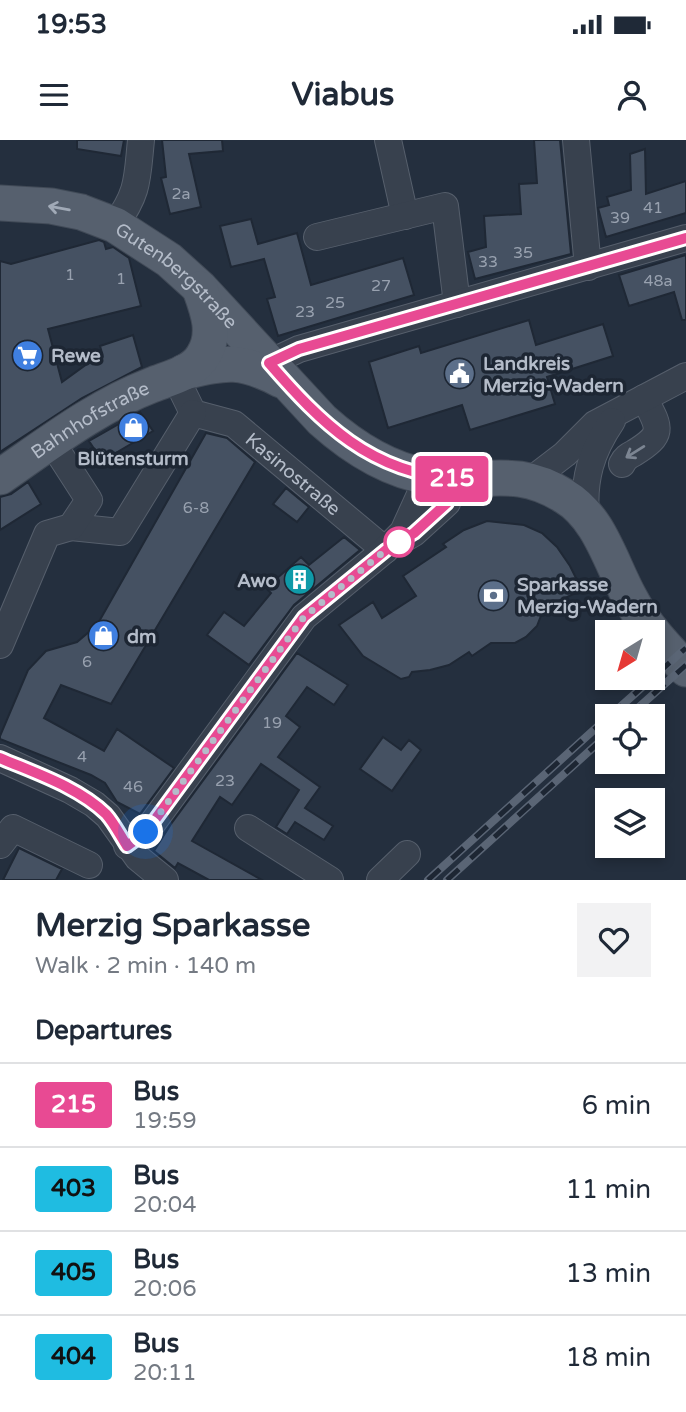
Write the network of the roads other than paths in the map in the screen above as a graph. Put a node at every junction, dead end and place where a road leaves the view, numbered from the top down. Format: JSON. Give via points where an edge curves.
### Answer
{"nodes":[{"id":1,"x":141,"y":140,"type":"edge"},
{"id":2,"x":388,"y":140,"type":"edge"},
{"id":3,"x":576,"y":140,"type":"edge"},
{"id":4,"x":0,"y":203,"type":"edge"},
{"id":5,"x":405,"y":216,"type":"junction"},
{"id":6,"x":115,"y":225,"type":"junction"},
{"id":7,"x":317,"y":237,"type":"dead end"},
{"id":8,"x":686,"y":238,"type":"edge"},
{"id":9,"x":588,"y":267,"type":"junction"},
{"id":10,"x":200,"y":288,"type":"junction"},
{"id":11,"x":457,"y":304,"type":"junction"},
{"id":12,"x":277,"y":372,"type":"junction"},
{"id":13,"x":179,"y":374,"type":"junction"},
{"id":14,"x":686,"y":376,"type":"edge"},
{"id":15,"x":652,"y":394,"type":"junction"},
{"id":16,"x":193,"y":413,"type":"junction"},
{"id":17,"x":616,"y":414,"type":"junction"},
{"id":18,"x":676,"y":422,"type":"dead end"},
{"id":19,"x":51,"y":442,"type":"junction"},
{"id":20,"x":622,"y":464,"type":"dead end"},
{"id":21,"x":0,"y":477,"type":"edge"},
{"id":22,"x":442,"y":478,"type":"junction"},
{"id":23,"x":531,"y":480,"type":"junction"},
{"id":24,"x":586,"y":516,"type":"junction"},
{"id":25,"x":71,"y":527,"type":"junction"},
{"id":26,"x":386,"y":550,"type":"junction"},
{"id":27,"x":0,"y":645,"type":"edge"},
{"id":28,"x":686,"y":669,"type":"edge"},
{"id":29,"x":0,"y":758,"type":"edge"},
{"id":30,"x":248,"y":828,"type":"dead end"},
{"id":31,"x":124,"y":840,"type":"junction"},
{"id":32,"x":0,"y":845,"type":"edge"},
{"id":33,"x":407,"y":854,"type":"dead end"},
{"id":34,"x":85,"y":873,"type":"edge"},
{"id":35,"x":165,"y":880,"type":"edge"},
{"id":36,"x":330,"y":880,"type":"edge"},
{"id":37,"x":380,"y":880,"type":"edge"}],
"edges":[{"from":1,"to":6,"type":"street","name":"Gutenbergstraße","via":[[136,190]]},
{"from":2,"to":5,"type":"street"},
{"from":3,"to":9,"type":"street"},
{"from":6,"to":4,"type":"main road","one_way":true,"via":[[51,206]]},
{"from":5,"to":7,"type":"street"},
{"from":5,"to":11,"type":"street","via":[[444,206]]},
{"from":6,"to":10,"type":"main road","name":"Gutenbergstraße","via":[[169,260]]},
{"from":8,"to":9,"type":"street"},
{"from":9,"to":11,"type":"street"},
{"from":10,"to":12,"type":"main road","name":"Gutenbergstraße"},
{"from":10,"to":13,"type":"main road","name":"Bahnhofstraße","via":[[211,318],[210,337],[202,358]]},
{"from":11,"to":12,"type":"street","via":[[299,349]]},
{"from":12,"to":13,"type":"main road","name":"Bahnhofstraße","via":[[222,363]]},
{"from":12,"to":22,"type":"main road","name":"Gutenbergstraße","via":[[322,420],[361,450],[381,461]]},
{"from":13,"to":16,"type":"street"},
{"from":13,"to":19,"type":"main road","name":"Bahnhofstraße","via":[[109,405]]},
{"from":14,"to":15,"type":"street"},
{"from":15,"to":17,"type":"street"},
{"from":15,"to":18,"type":"street"},
{"from":15,"to":20,"type":"street","one_way":true,"via":[[656,435]]},
{"from":16,"to":25,"type":"street","via":[[120,532]]},
{"from":16,"to":26,"type":"street","name":"Kasinostraße","via":[[234,424]]},
{"from":17,"to":23,"type":"street","via":[[595,424]]},
{"from":17,"to":24,"type":"street","via":[[590,461],[584,493]]},
{"from":19,"to":21,"type":"main road","name":"Bahnhofstraße"},
{"from":19,"to":25,"type":"street","via":[[89,500]]},
{"from":22,"to":23,"type":"main road"},
{"from":22,"to":26,"type":"street","via":[[447,503],[414,533]]},
{"from":23,"to":24,"type":"main road","via":[[567,497]]},
{"from":24,"to":28,"type":"main road","via":[[643,619]]},
{"from":25,"to":27,"type":"street","via":[[47,534]]},
{"from":26,"to":31,"type":"street","via":[[304,617],[146,832]]},
{"from":29,"to":31,"type":"street","via":[[94,804]]},
{"from":30,"to":36,"type":"street"},
{"from":31,"to":34,"type":"street"},
{"from":31,"to":35,"type":"street"},
{"from":32,"to":34,"type":"street","via":[[13,828]]},
{"from":33,"to":37,"type":"street"}]}
